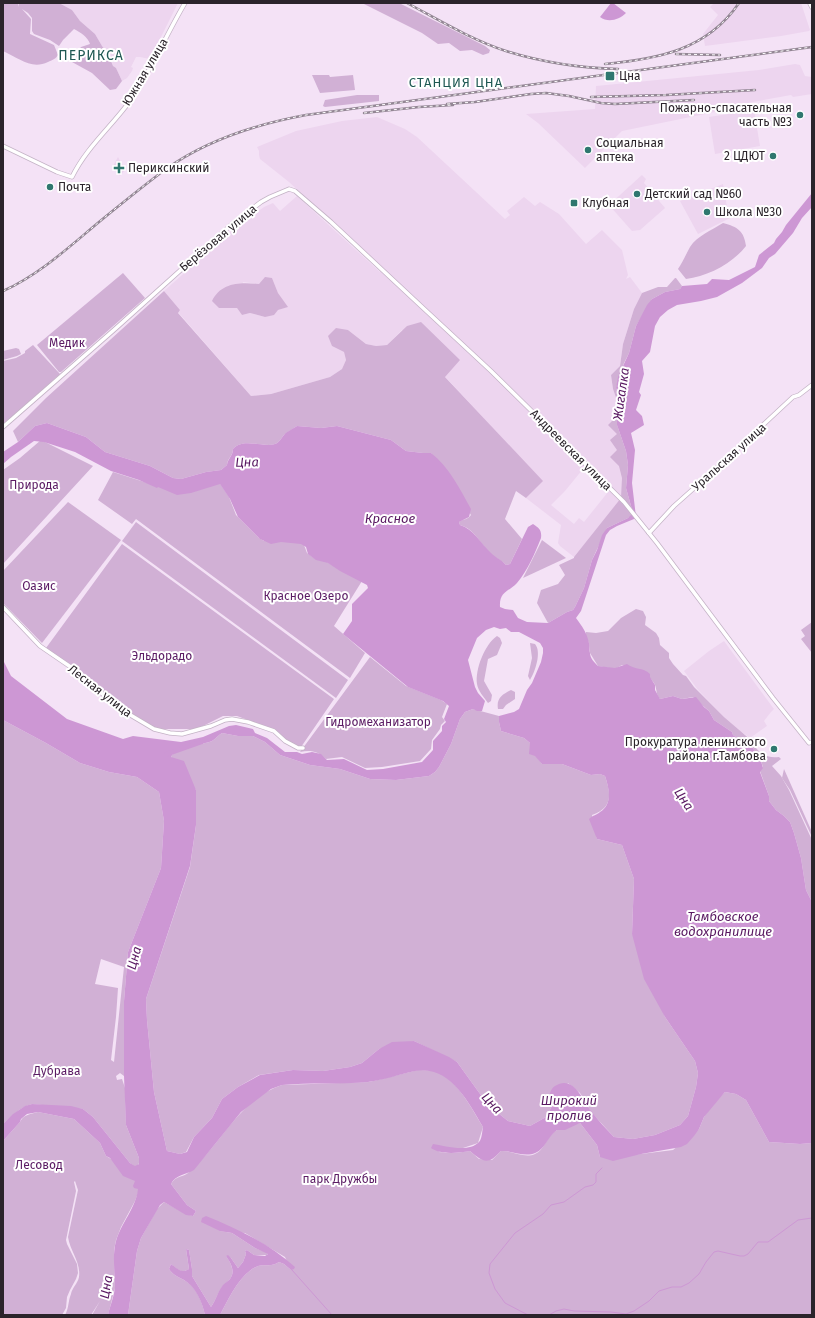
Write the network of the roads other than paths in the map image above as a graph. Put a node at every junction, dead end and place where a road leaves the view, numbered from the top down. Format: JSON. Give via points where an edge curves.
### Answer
{"nodes":[{"id":1,"x":186,"y":3,"type":"edge"},
{"id":2,"x":810,"y":3,"type":"edge"},
{"id":3,"x":812,"y":8,"type":"edge"},
{"id":4,"x":3,"y":146,"type":"edge"},
{"id":5,"x":295,"y":191,"type":"joint"},
{"id":6,"x":812,"y":385,"type":"edge"},
{"id":7,"x":3,"y":427,"type":"edge"},
{"id":8,"x":650,"y":533,"type":"junction"},
{"id":9,"x":3,"y":607,"type":"edge"},
{"id":10,"x":811,"y":742,"type":"edge"},
{"id":11,"x":303,"y":748,"type":"dead end"}],
"edges":[{"from":1,"to":4,"type":"street","name":"Южная улица","via":[[132,97],[85,155],[72,177]]},
{"from":2,"to":3,"type":"main road"},
{"from":5,"to":7,"type":"street","name":"Берёзовая улица","via":[[289,189],[261,202],[217,236]]},
{"from":5,"to":8,"type":"street","name":"Андреевская улица","via":[[491,371],[624,502]]},
{"from":6,"to":8,"type":"street","name":"Уральская улица","via":[[793,397],[674,506]]},
{"from":8,"to":10,"type":"street","name":"Андреевская улица","via":[[773,698]]},
{"from":9,"to":11,"type":"street","name":"Лесная улица","via":[[40,646],[78,672],[117,707],[154,729],[182,734],[232,719],[274,731],[284,741]]}]}
